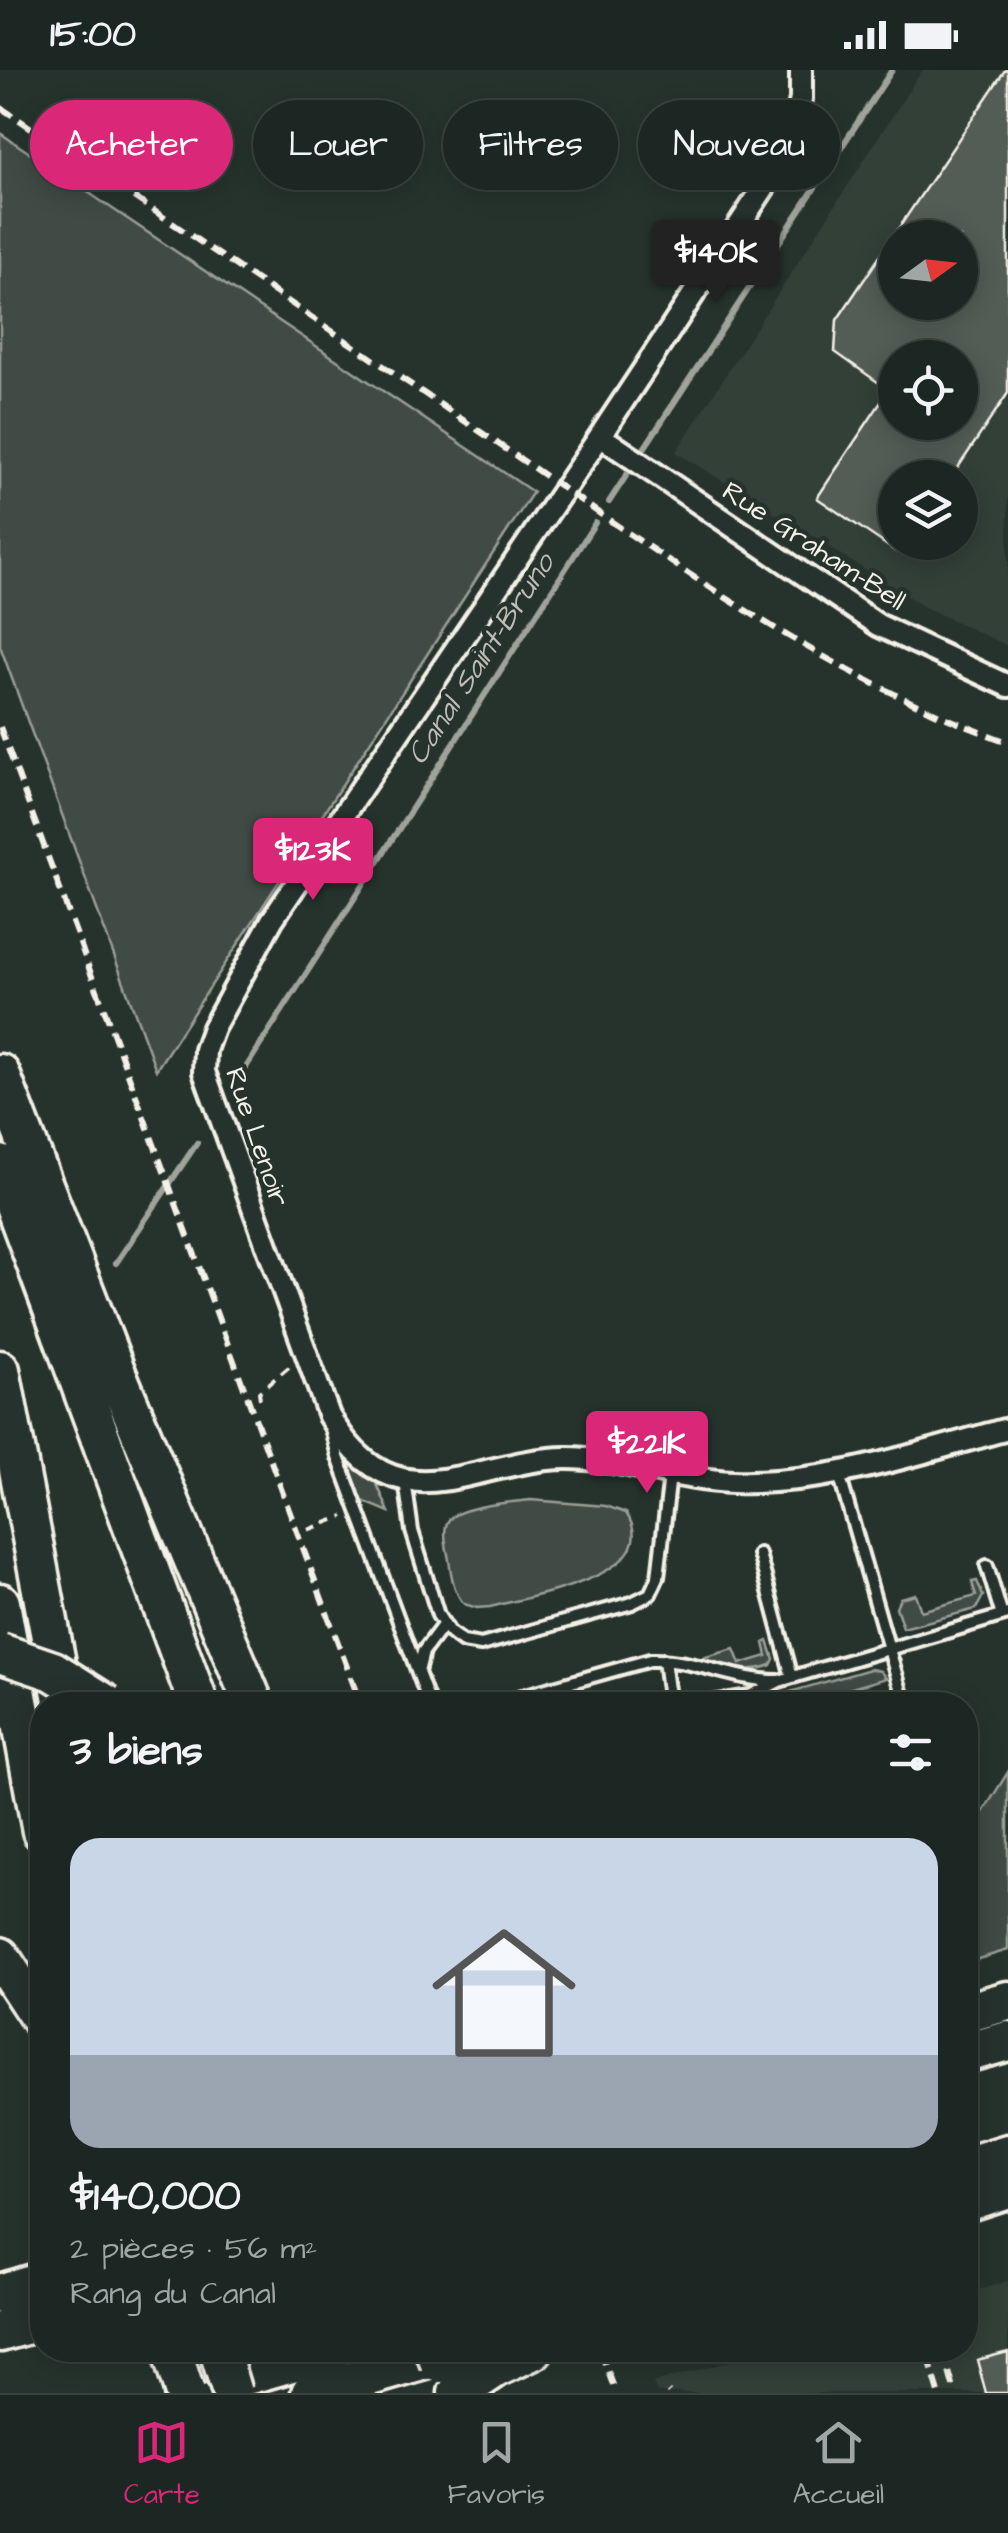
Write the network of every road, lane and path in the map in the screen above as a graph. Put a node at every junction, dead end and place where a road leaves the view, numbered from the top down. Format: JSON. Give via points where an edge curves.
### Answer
{"nodes":[{"id":1,"x":801,"y":70,"type":"edge"},
{"id":2,"x":600,"y":436,"type":"junction"},
{"id":3,"x":1008,"y":686,"type":"edge"},
{"id":4,"x":0,"y":1074,"type":"edge"},
{"id":5,"x":0,"y":1166,"type":"edge"},
{"id":6,"x":307,"y":1356,"type":"junction"},
{"id":7,"x":0,"y":1370,"type":"edge"},
{"id":8,"x":260,"y":1399,"type":"dead end"},
{"id":9,"x":329,"y":1416,"type":"junction"},
{"id":10,"x":1008,"y":1429,"type":"edge"},
{"id":11,"x":670,"y":1474,"type":"junction"},
{"id":12,"x":839,"y":1474,"type":"junction"},
{"id":13,"x":405,"y":1480,"type":"junction"},
{"id":14,"x":358,"y":1512,"type":"junction"},
{"id":15,"x":308,"y":1530,"type":"dead end"},
{"id":16,"x":760,"y":1554,"type":"dead end"},
{"id":17,"x":987,"y":1566,"type":"dead end"},
{"id":18,"x":0,"y":1603,"type":"edge"},
{"id":19,"x":1005,"y":1615,"type":"edge"},
{"id":20,"x":444,"y":1625,"type":"junction"},
{"id":21,"x":890,"y":1649,"type":"junction"},
{"id":22,"x":0,"y":1653,"type":"edge"},
{"id":23,"x":664,"y":1660,"type":"junction"},
{"id":24,"x":418,"y":1673,"type":"junction"},
{"id":25,"x":792,"y":1677,"type":"junction"},
{"id":26,"x":780,"y":1680,"type":"junction"},
{"id":27,"x":62,"y":1692,"type":"edge"},
{"id":28,"x":87,"y":1692,"type":"edge"},
{"id":29,"x":193,"y":1692,"type":"edge"},
{"id":30,"x":249,"y":1692,"type":"edge"},
{"id":31,"x":425,"y":1692,"type":"edge"},
{"id":32,"x":534,"y":1692,"type":"edge"},
{"id":33,"x":668,"y":1692,"type":"edge"},
{"id":34,"x":758,"y":1692,"type":"edge"},
{"id":35,"x":902,"y":1692,"type":"edge"},
{"id":36,"x":30,"y":1767,"type":"edge"},
{"id":37,"x":0,"y":1958,"type":"edge"},
{"id":38,"x":1008,"y":2001,"type":"edge"},
{"id":39,"x":30,"y":2003,"type":"edge"},
{"id":40,"x":978,"y":2009,"type":"edge"},
{"id":41,"x":1008,"y":2041,"type":"edge"},
{"id":42,"x":978,"y":2049,"type":"edge"},
{"id":43,"x":1008,"y":2154,"type":"edge"},
{"id":44,"x":978,"y":2162,"type":"edge"},
{"id":45,"x":1008,"y":2188,"type":"edge"},
{"id":46,"x":978,"y":2198,"type":"edge"},
{"id":47,"x":30,"y":2285,"type":"edge"},
{"id":48,"x":0,"y":2294,"type":"edge"},
{"id":49,"x":30,"y":2323,"type":"edge"},
{"id":50,"x":0,"y":2332,"type":"edge"},
{"id":51,"x":175,"y":2362,"type":"edge"},
{"id":52,"x":223,"y":2362,"type":"edge"},
{"id":53,"x":291,"y":2362,"type":"edge"},
{"id":54,"x":508,"y":2362,"type":"edge"},
{"id":55,"x":449,"y":2374,"type":"edge"},
{"id":56,"x":184,"y":2393,"type":"edge"},
{"id":57,"x":232,"y":2393,"type":"edge"},
{"id":58,"x":312,"y":2393,"type":"edge"}],
"edges":[{"from":1,"to":2,"type":"street","name":"Rue Lenoir","via":[[790,148]]},
{"from":2,"to":3,"type":"street","name":"Rue Graham-Bell","via":[[878,626]]},
{"from":2,"to":6,"type":"street","name":"Rue Lenoir","via":[[272,920],[208,1041],[207,1085]]},
{"from":4,"to":30,"type":"highway"},
{"from":5,"to":29,"type":"highway"},
{"from":6,"to":8,"type":"path","via":[[264,1386]]},
{"from":6,"to":9,"type":"street","name":"Rue Lenoir"},
{"from":7,"to":27,"type":"highway"},
{"from":9,"to":13,"type":"street","via":[[369,1462]]},
{"from":9,"to":14,"type":"lane","name":"Rue Lenoir"},
{"from":10,"to":12,"type":"street"},
{"from":11,"to":12,"type":"street","via":[[770,1482]]},
{"from":11,"to":13,"type":"street","via":[[566,1458],[445,1482]]},
{"from":11,"to":20,"type":"lane","via":[[658,1577],[643,1598],[481,1646],[463,1642]]},
{"from":12,"to":21,"type":"lane"},
{"from":13,"to":20,"type":"lane","via":[[412,1531]]},
{"from":14,"to":15,"type":"path"},
{"from":14,"to":24,"type":"lane","name":"Rue Lenoir"},
{"from":16,"to":25,"type":"lane"},
{"from":17,"to":19,"type":"lane"},
{"from":18,"to":36,"type":"highway"},
{"from":19,"to":21,"type":"lane"},
{"from":20,"to":24,"type":"lane","via":[[423,1652]]},
{"from":21,"to":25,"type":"lane"},
{"from":21,"to":35,"type":"lane"},
{"from":22,"to":28,"type":"highway","bridge":true},
{"from":23,"to":26,"type":"lane"},
{"from":23,"to":32,"type":"lane"},
{"from":23,"to":33,"type":"lane"},
{"from":24,"to":31,"type":"lane","name":"Rue Lenoir"},
{"from":25,"to":26,"type":"lane"},
{"from":26,"to":34,"type":"lane"},
{"from":37,"to":39,"type":"highway"},
{"from":38,"to":40,"type":"highway"},
{"from":41,"to":42,"type":"highway"},
{"from":43,"to":44,"type":"highway"},
{"from":45,"to":46,"type":"highway"},
{"from":47,"to":48,"type":"highway"},
{"from":49,"to":50,"type":"highway"},
{"from":51,"to":56,"type":"highway","bridge":true},
{"from":52,"to":57,"type":"highway","bridge":true},
{"from":53,"to":56,"type":"highway"},
{"from":54,"to":55,"type":"highway"},
{"from":55,"to":58,"type":"highway"}]}
